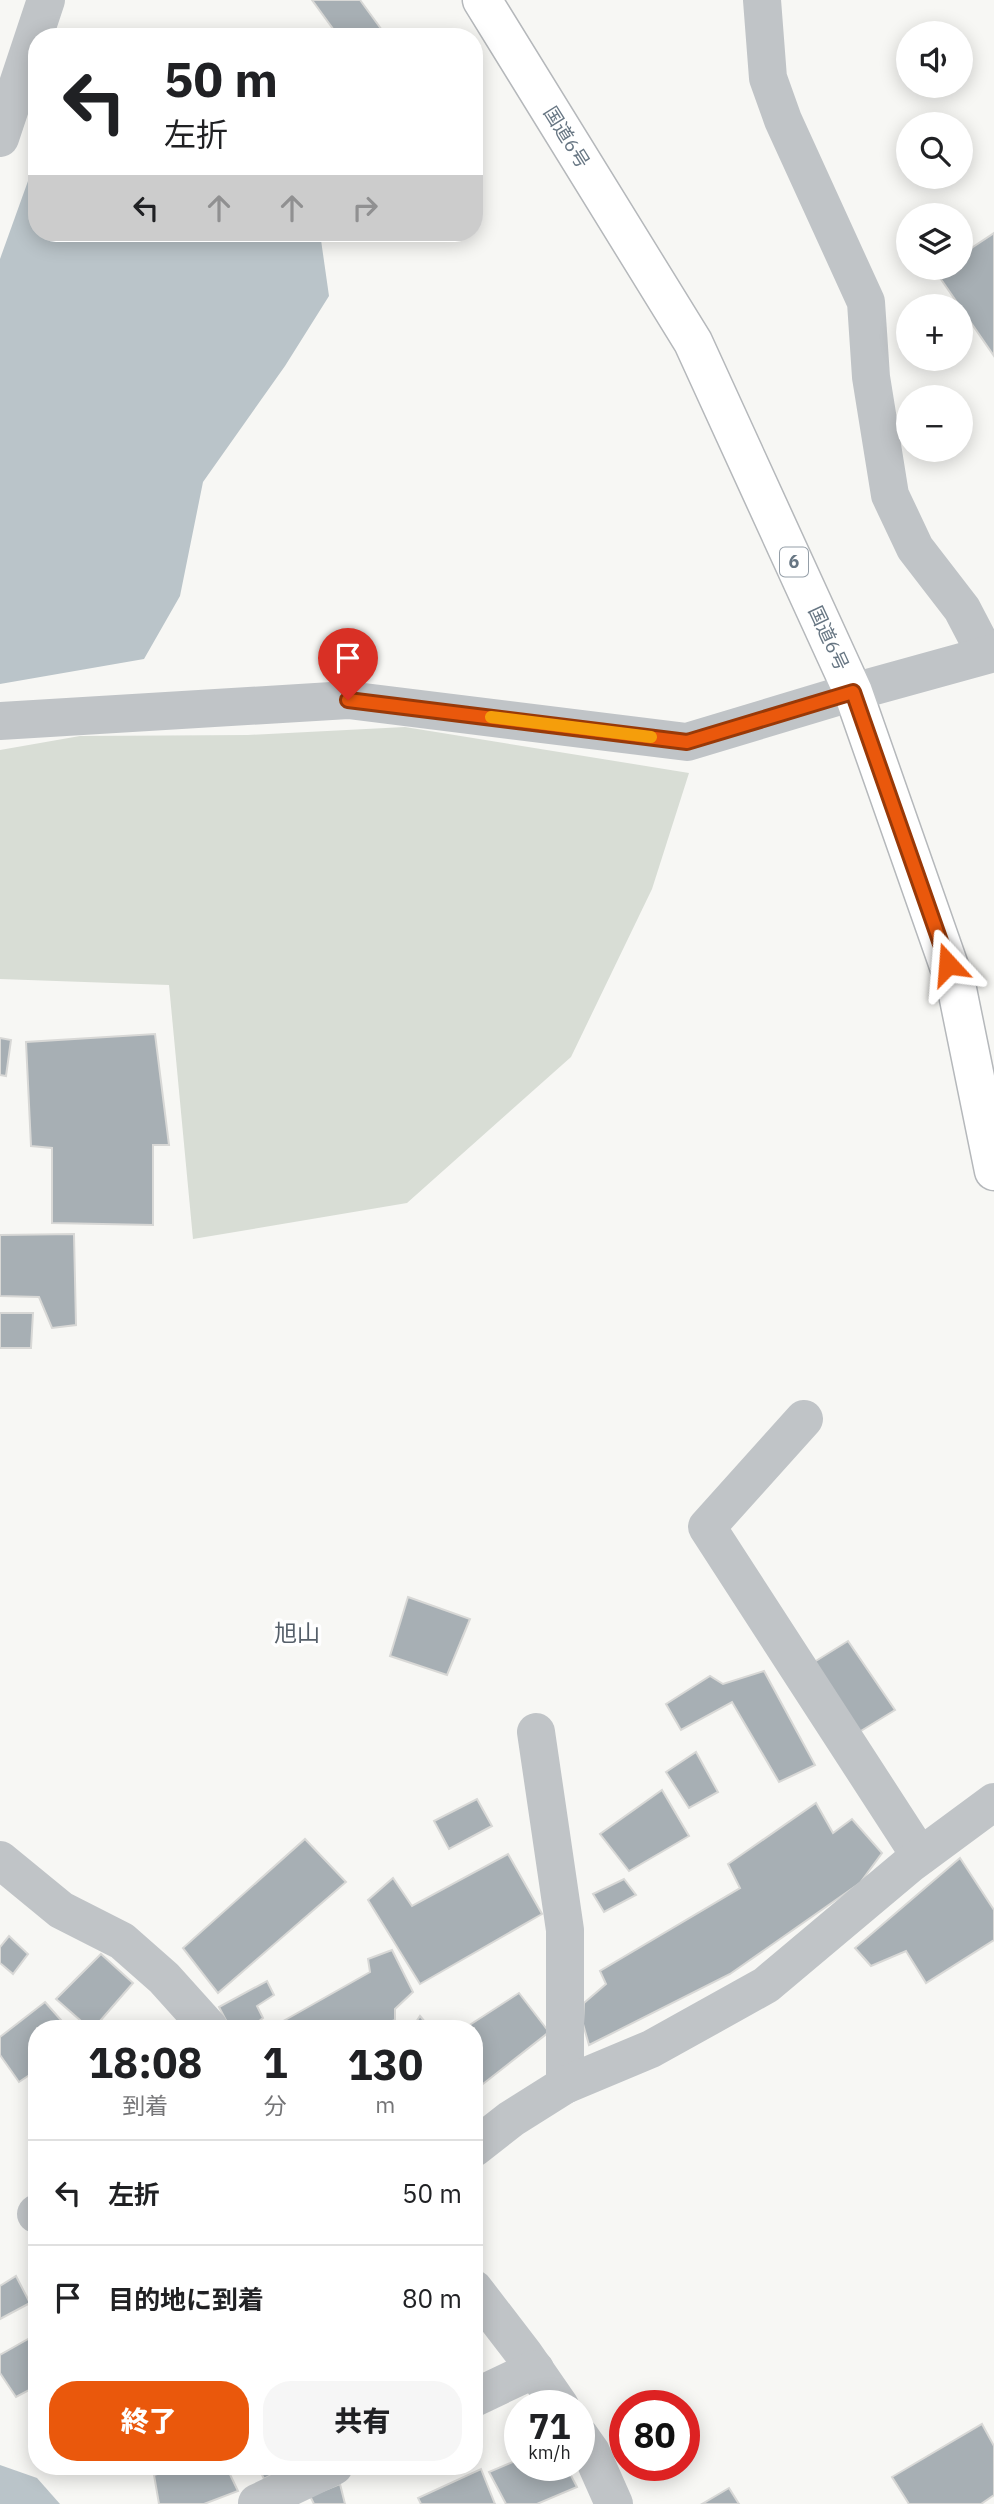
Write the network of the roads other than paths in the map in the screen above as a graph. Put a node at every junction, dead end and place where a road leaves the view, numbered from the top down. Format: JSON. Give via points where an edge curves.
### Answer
{"nodes":[{"id":1,"x":46,"y":0,"type":"edge"},
{"id":2,"x":482,"y":0,"type":"edge"},
{"id":3,"x":762,"y":0,"type":"edge"},
{"id":4,"x":37,"y":28,"type":"edge"},
{"id":5,"x":28,"y":54,"type":"edge"},
{"id":6,"x":0,"y":138,"type":"edge"},
{"id":7,"x":990,"y":653,"type":"edge"},
{"id":8,"x":853,"y":692,"type":"junction"},
{"id":9,"x":0,"y":720,"type":"edge"},
{"id":10,"x":994,"y":1171,"type":"edge"},
{"id":11,"x":804,"y":1419,"type":"dead end"},
{"id":12,"x":536,"y":1732,"type":"dead end"},
{"id":13,"x":994,"y":1802,"type":"edge"},
{"id":14,"x":920,"y":1856,"type":"junction"},
{"id":15,"x":0,"y":1860,"type":"edge"},
{"id":16,"x":202,"y":2020,"type":"edge"},
{"id":17,"x":565,"y":2085,"type":"junction"},
{"id":18,"x":483,"y":2141,"type":"edge"},
{"id":19,"x":483,"y":2301,"type":"edge"},
{"id":20,"x":535,"y":2369,"type":"junction"},
{"id":21,"x":549,"y":2390,"type":"edge"},
{"id":22,"x":483,"y":2394,"type":"edge"},
{"id":23,"x":595,"y":2461,"type":"edge"},
{"id":24,"x":315,"y":2475,"type":"edge"},
{"id":25,"x":257,"y":2503,"type":"edge"},
{"id":26,"x":614,"y":2504,"type":"edge"}],
"edges":[{"from":1,"to":4,"type":"street"},
{"from":2,"to":8,"type":"highway","name":"国道6号","number":"6","via":[[693,342]]},
{"from":3,"to":7,"type":"street","via":[[768,78],[866,302],[871,377],[890,495],[915,548]]},
{"from":5,"to":6,"type":"street"},
{"from":7,"to":8,"type":"street"},
{"from":8,"to":9,"type":"street","via":[[687,742],[348,700]]},
{"from":8,"to":10,"type":"highway","name":"国道6号","number":"6","via":[[957,989]]},
{"from":11,"to":14,"type":"street","via":[[707,1527]]},
{"from":12,"to":17,"type":"street","via":[[565,1930]]},
{"from":13,"to":14,"type":"street"},
{"from":14,"to":17,"type":"street","via":[[766,1985],[650,2049]]},
{"from":15,"to":16,"type":"street","via":[[61,1910],[122,1941]]},
{"from":17,"to":18,"type":"street"},
{"from":19,"to":20,"type":"street"},
{"from":20,"to":21,"type":"street"},
{"from":20,"to":22,"type":"street"},
{"from":23,"to":26,"type":"street"},
{"from":24,"to":25,"type":"street"}]}
